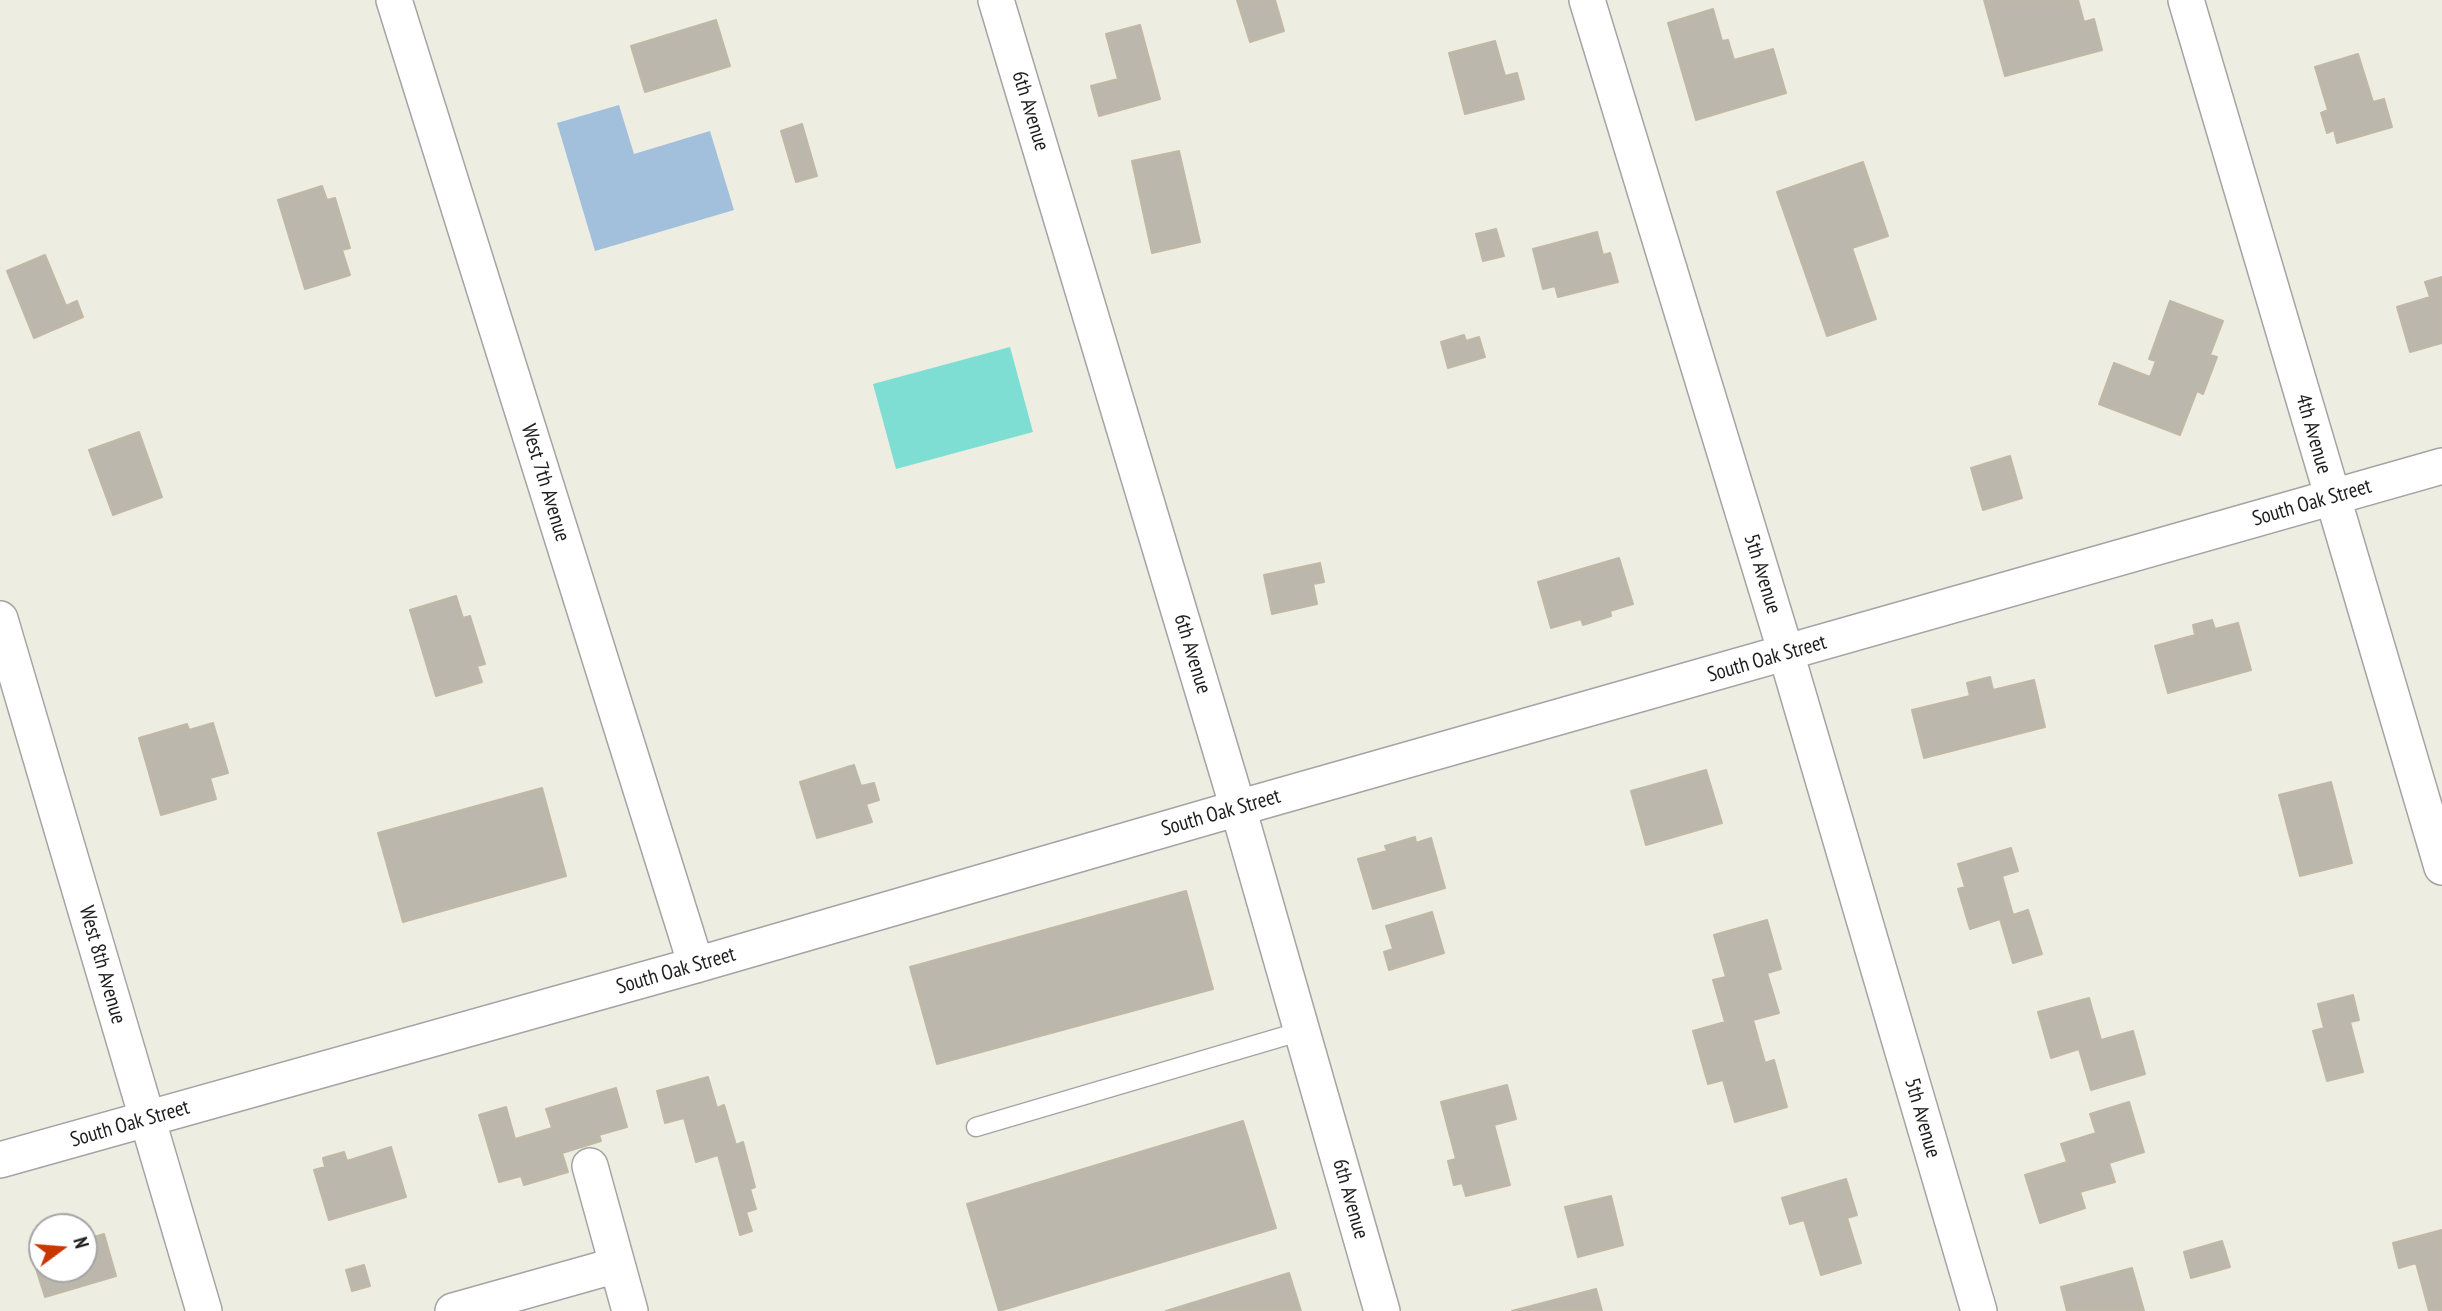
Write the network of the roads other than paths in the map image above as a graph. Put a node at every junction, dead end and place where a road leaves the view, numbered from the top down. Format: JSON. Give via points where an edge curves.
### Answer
{"nodes":[{"id":1,"x":394,"y":0,"type":"edge"},
{"id":2,"x":996,"y":0,"type":"edge"},
{"id":3,"x":1587,"y":0,"type":"edge"},
{"id":4,"x":2186,"y":0,"type":"edge"},
{"id":5,"x":2442,"y":466,"type":"edge"},
{"id":6,"x":2332,"y":497,"type":"junction"},
{"id":7,"x":0,"y":619,"type":"edge"},
{"id":8,"x":1786,"y":653,"type":"junction"},
{"id":9,"x":1238,"y":808,"type":"junction"},
{"id":10,"x":2442,"y":867,"type":"edge"},
{"id":11,"x":696,"y":965,"type":"junction"},
{"id":12,"x":1302,"y":1031,"type":"junction"},
{"id":13,"x":148,"y":1119,"type":"junction"},
{"id":14,"x":976,"y":1127,"type":"dead end"},
{"id":15,"x":0,"y":1160,"type":"edge"},
{"id":16,"x":590,"y":1167,"type":"dead end"},
{"id":17,"x":617,"y":1265,"type":"junction"},
{"id":18,"x":204,"y":1311,"type":"edge"},
{"id":19,"x":453,"y":1311,"type":"edge"},
{"id":20,"x":630,"y":1311,"type":"edge"},
{"id":21,"x":1382,"y":1311,"type":"edge"},
{"id":22,"x":1979,"y":1311,"type":"edge"}],
"edges":[{"from":1,"to":11,"type":"street","name":"West 7th Avenue"},
{"from":2,"to":9,"type":"street","name":"6th Avenue"},
{"from":3,"to":8,"type":"street","name":"5th Avenue"},
{"from":4,"to":6,"type":"street","name":"4th Avenue"},
{"from":5,"to":6,"type":"street","name":"South Oak Street"},
{"from":6,"to":8,"type":"street","name":"South Oak Street"},
{"from":6,"to":10,"type":"street","name":"4th Avenue"},
{"from":7,"to":13,"type":"street","name":"West 8th Avenue"},
{"from":8,"to":9,"type":"street","name":"South Oak Street"},
{"from":8,"to":22,"type":"street","name":"5th Avenue"},
{"from":9,"to":11,"type":"street","name":"South Oak Street"},
{"from":9,"to":12,"type":"street","name":"6th Avenue"},
{"from":11,"to":13,"type":"street","name":"South Oak Street"},
{"from":12,"to":14,"type":"lane"},
{"from":12,"to":21,"type":"street","name":"6th Avenue"},
{"from":13,"to":15,"type":"street","name":"South Oak Street"},
{"from":13,"to":18,"type":"street","name":"West 8th Avenue"},
{"from":16,"to":17,"type":"street"},
{"from":17,"to":19,"type":"street"},
{"from":17,"to":20,"type":"street"}]}
